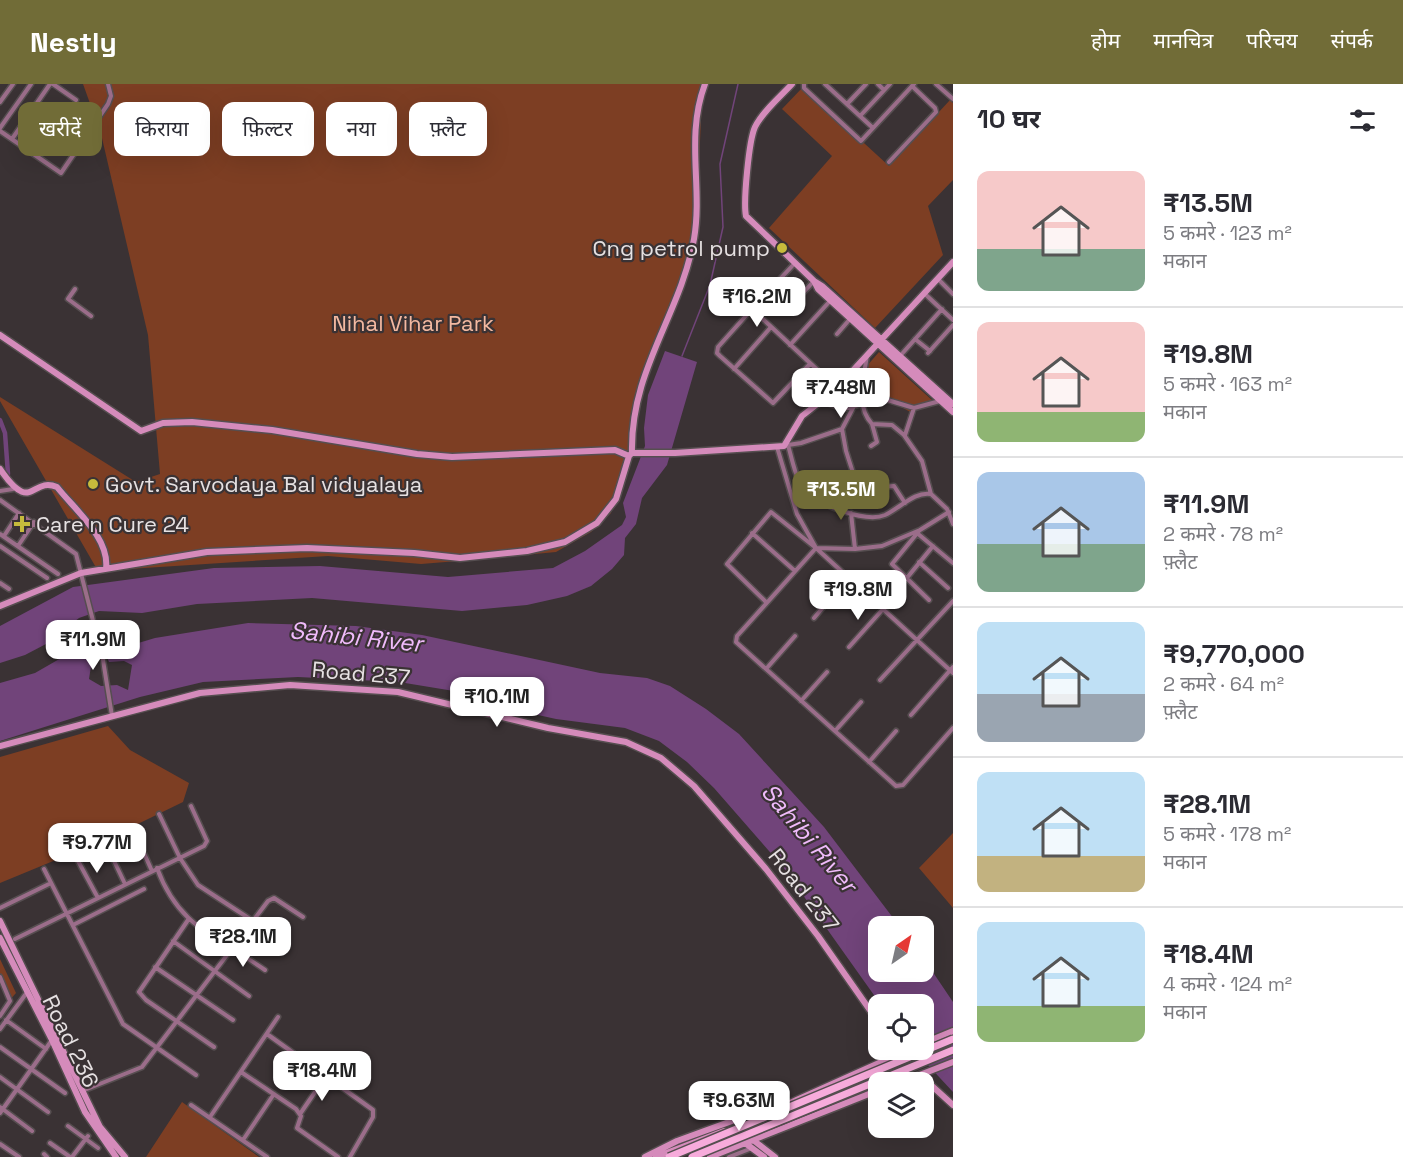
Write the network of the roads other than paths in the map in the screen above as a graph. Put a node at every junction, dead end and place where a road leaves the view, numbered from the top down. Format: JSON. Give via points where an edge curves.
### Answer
{"nodes":[{"id":1,"x":13,"y":84,"type":"edge"},
{"id":2,"x":31,"y":84,"type":"edge"},
{"id":3,"x":51,"y":84,"type":"edge"},
{"id":4,"x":108,"y":84,"type":"edge"},
{"id":5,"x":705,"y":84,"type":"edge"},
{"id":6,"x":792,"y":84,"type":"edge"},
{"id":7,"x":804,"y":84,"type":"edge"},
{"id":8,"x":825,"y":84,"type":"edge"},
{"id":9,"x":866,"y":84,"type":"edge"},
{"id":10,"x":878,"y":84,"type":"edge"},
{"id":11,"x":890,"y":84,"type":"edge"},
{"id":12,"x":913,"y":85,"type":"edge"},
{"id":13,"x":940,"y":85,"type":"edge"},
{"id":14,"x":884,"y":90,"type":"junction"},
{"id":15,"x":953,"y":99,"type":"edge"},
{"id":16,"x":76,"y":100,"type":"dead end"},
{"id":17,"x":0,"y":102,"type":"edge"},
{"id":18,"x":847,"y":104,"type":"junction"},
{"id":19,"x":860,"y":116,"type":"junction"},
{"id":20,"x":873,"y":128,"type":"junction"},
{"id":21,"x":0,"y":130,"type":"edge"},
{"id":22,"x":12,"y":139,"type":"junction"},
{"id":23,"x":889,"y":162,"type":"dead end"},
{"id":24,"x":953,"y":262,"type":"edge"},
{"id":25,"x":795,"y":263,"type":"junction"},
{"id":26,"x":938,"y":279,"type":"junction"},
{"id":27,"x":814,"y":281,"type":"junction"},
{"id":28,"x":75,"y":289,"type":"dead end"},
{"id":29,"x":924,"y":293,"type":"junction"},
{"id":30,"x":953,"y":294,"type":"edge"},
{"id":31,"x":800,"y":297,"type":"dead end"},
{"id":32,"x":831,"y":301,"type":"junction"},
{"id":33,"x":752,"y":309,"type":"junction"},
{"id":34,"x":942,"y":309,"type":"junction"},
{"id":35,"x":91,"y":316,"type":"dead end"},
{"id":36,"x":850,"y":319,"type":"junction"},
{"id":37,"x":953,"y":320,"type":"edge"},
{"id":38,"x":953,"y":325,"type":"edge"},
{"id":39,"x":771,"y":327,"type":"junction"},
{"id":40,"x":837,"y":333,"type":"dead end"},
{"id":41,"x":0,"y":335,"type":"edge"},
{"id":42,"x":915,"y":339,"type":"junction"},
{"id":43,"x":879,"y":341,"type":"junction"},
{"id":44,"x":790,"y":345,"type":"junction"},
{"id":45,"x":867,"y":355,"type":"junction"},
{"id":46,"x":900,"y":356,"type":"junction"},
{"id":47,"x":810,"y":364,"type":"junction"},
{"id":48,"x":734,"y":369,"type":"junction"},
{"id":49,"x":863,"y":386,"type":"junction"},
{"id":50,"x":834,"y":391,"type":"junction"},
{"id":51,"x":822,"y":401,"type":"junction"},
{"id":52,"x":940,"y":401,"type":"junction"},
{"id":53,"x":862,"y":404,"type":"junction"},
{"id":54,"x":953,"y":405,"type":"edge"},
{"id":55,"x":854,"y":406,"type":"junction"},
{"id":56,"x":914,"y":408,"type":"junction"},
{"id":57,"x":953,"y":412,"type":"edge"},
{"id":58,"x":872,"y":424,"type":"junction"},
{"id":59,"x":842,"y":429,"type":"junction"},
{"id":60,"x":904,"y":435,"type":"junction"},
{"id":61,"x":783,"y":446,"type":"junction"},
{"id":62,"x":871,"y":446,"type":"dead end"},
{"id":63,"x":633,"y":454,"type":"junction"},
{"id":64,"x":0,"y":469,"type":"edge"},
{"id":65,"x":873,"y":477,"type":"dead end"},
{"id":66,"x":855,"y":479,"type":"dead end"},
{"id":67,"x":14,"y":489,"type":"junction"},
{"id":68,"x":0,"y":491,"type":"edge"},
{"id":69,"x":931,"y":494,"type":"junction"},
{"id":70,"x":2,"y":501,"type":"edge"},
{"id":71,"x":905,"y":503,"type":"junction"},
{"id":72,"x":0,"y":507,"type":"edge"},
{"id":73,"x":948,"y":512,"type":"junction"},
{"id":74,"x":19,"y":513,"type":"junction"},
{"id":75,"x":851,"y":513,"type":"junction"},
{"id":76,"x":34,"y":522,"type":"junction"},
{"id":77,"x":953,"y":524,"type":"edge"},
{"id":78,"x":752,"y":532,"type":"junction"},
{"id":79,"x":918,"y":532,"type":"junction"},
{"id":80,"x":2,"y":535,"type":"edge"},
{"id":81,"x":0,"y":546,"type":"edge"},
{"id":82,"x":18,"y":546,"type":"junction"},
{"id":83,"x":933,"y":546,"type":"junction"},
{"id":84,"x":816,"y":548,"type":"junction"},
{"id":85,"x":855,"y":549,"type":"junction"},
{"id":86,"x":920,"y":562,"type":"junction"},
{"id":87,"x":953,"y":563,"type":"edge"},
{"id":88,"x":106,"y":569,"type":"junction"},
{"id":89,"x":795,"y":571,"type":"junction"},
{"id":90,"x":81,"y":573,"type":"junction"},
{"id":91,"x":58,"y":574,"type":"dead end"},
{"id":92,"x":47,"y":578,"type":"dead end"},
{"id":93,"x":848,"y":578,"type":"junction"},
{"id":94,"x":906,"y":579,"type":"junction"},
{"id":95,"x":0,"y":583,"type":"edge"},
{"id":96,"x":948,"y":588,"type":"dead end"},
{"id":97,"x":9,"y":590,"type":"dead end"},
{"id":98,"x":928,"y":600,"type":"dead end"},
{"id":99,"x":953,"y":601,"type":"edge"},
{"id":100,"x":766,"y":602,"type":"junction"},
{"id":101,"x":0,"y":606,"type":"edge"},
{"id":102,"x":883,"y":609,"type":"junction"},
{"id":103,"x":814,"y":618,"type":"dead end"},
{"id":104,"x":795,"y":636,"type":"dead end"},
{"id":105,"x":916,"y":639,"type":"junction"},
{"id":106,"x":849,"y":647,"type":"dead end"},
{"id":107,"x":766,"y":669,"type":"junction"},
{"id":108,"x":952,"y":670,"type":"edge"},
{"id":109,"x":827,"y":672,"type":"dead end"},
{"id":110,"x":880,"y":680,"type":"dead end"},
{"id":111,"x":801,"y":701,"type":"junction"},
{"id":112,"x":861,"y":702,"type":"dead end"},
{"id":113,"x":911,"y":715,"type":"dead end"},
{"id":114,"x":112,"y":717,"type":"junction"},
{"id":115,"x":953,"y":728,"type":"edge"},
{"id":116,"x":835,"y":731,"type":"junction"},
{"id":117,"x":896,"y":731,"type":"dead end"},
{"id":118,"x":0,"y":746,"type":"edge"},
{"id":119,"x":869,"y":762,"type":"junction"},
{"id":120,"x":191,"y":806,"type":"dead end"},
{"id":121,"x":159,"y":814,"type":"dead end"},
{"id":122,"x":133,"y":829,"type":"dead end"},
{"id":123,"x":106,"y":844,"type":"dead end"},
{"id":124,"x":180,"y":858,"type":"junction"},
{"id":125,"x":77,"y":859,"type":"dead end"},
{"id":126,"x":44,"y":869,"type":"dead end"},
{"id":127,"x":155,"y":870,"type":"junction"},
{"id":128,"x":51,"y":883,"type":"junction"},
{"id":129,"x":125,"y":884,"type":"junction"},
{"id":130,"x":144,"y":889,"type":"dead end"},
{"id":131,"x":98,"y":898,"type":"junction"},
{"id":132,"x":0,"y":908,"type":"edge"},
{"id":133,"x":67,"y":914,"type":"junction"},
{"id":134,"x":303,"y":917,"type":"dead end"},
{"id":135,"x":188,"y":920,"type":"junction"},
{"id":136,"x":0,"y":921,"type":"edge"},
{"id":137,"x":252,"y":922,"type":"junction"},
{"id":138,"x":73,"y":925,"type":"junction"},
{"id":139,"x":0,"y":938,"type":"edge"},
{"id":140,"x":15,"y":939,"type":"dead end"},
{"id":141,"x":173,"y":941,"type":"junction"},
{"id":142,"x":233,"y":947,"type":"junction"},
{"id":143,"x":284,"y":947,"type":"dead end"},
{"id":144,"x":155,"y":967,"type":"junction"},
{"id":145,"x":265,"y":970,"type":"dead end"},
{"id":146,"x":215,"y":971,"type":"junction"},
{"id":147,"x":1,"y":981,"type":"edge"},
{"id":148,"x":33,"y":987,"type":"junction"},
{"id":149,"x":27,"y":992,"type":"junction"},
{"id":150,"x":196,"y":996,"type":"junction"},
{"id":151,"x":249,"y":996,"type":"dead end"},
{"id":152,"x":10,"y":1001,"type":"junction"},
{"id":153,"x":17,"y":1006,"type":"junction"},
{"id":154,"x":868,"y":1007,"type":"edge"},
{"id":155,"x":0,"y":1016,"type":"edge"},
{"id":156,"x":278,"y":1017,"type":"dead end"},
{"id":157,"x":6,"y":1020,"type":"junction"},
{"id":158,"x":233,"y":1020,"type":"dead end"},
{"id":159,"x":177,"y":1021,"type":"junction"},
{"id":160,"x":0,"y":1029,"type":"edge"},
{"id":161,"x":953,"y":1031,"type":"edge"},
{"id":162,"x":267,"y":1034,"type":"junction"},
{"id":163,"x":934,"y":1039,"type":"edge"},
{"id":164,"x":953,"y":1039,"type":"edge"},
{"id":165,"x":52,"y":1040,"type":"junction"},
{"id":166,"x":0,"y":1047,"type":"edge"},
{"id":167,"x":214,"y":1047,"type":"dead end"},
{"id":168,"x":157,"y":1048,"type":"junction"},
{"id":169,"x":46,"y":1049,"type":"junction"},
{"id":170,"x":953,"y":1050,"type":"edge"},
{"id":171,"x":883,"y":1060,"type":"edge"},
{"id":172,"x":953,"y":1062,"type":"edge"},
{"id":173,"x":31,"y":1070,"type":"junction"},
{"id":174,"x":241,"y":1071,"type":"junction"},
{"id":175,"x":931,"y":1072,"type":"edge"},
{"id":176,"x":196,"y":1075,"type":"dead end"},
{"id":177,"x":326,"y":1076,"type":"junction"},
{"id":178,"x":0,"y":1077,"type":"edge"},
{"id":179,"x":934,"y":1085,"type":"edge"},
{"id":180,"x":828,"y":1087,"type":"junction"},
{"id":181,"x":17,"y":1089,"type":"junction"},
{"id":182,"x":82,"y":1091,"type":"junction"},
{"id":183,"x":65,"y":1093,"type":"dead end"},
{"id":184,"x":274,"y":1094,"type":"junction"},
{"id":185,"x":868,"y":1094,"type":"edge"},
{"id":186,"x":191,"y":1105,"type":"dead end"},
{"id":187,"x":953,"y":1105,"type":"edge"},
{"id":188,"x":784,"y":1106,"type":"junction"},
{"id":189,"x":1,"y":1110,"type":"edge"},
{"id":190,"x":48,"y":1112,"type":"dead end"},
{"id":191,"x":300,"y":1114,"type":"junction"},
{"id":192,"x":210,"y":1117,"type":"junction"},
{"id":193,"x":791,"y":1124,"type":"junction"},
{"id":194,"x":68,"y":1126,"type":"dead end"},
{"id":195,"x":32,"y":1131,"type":"dead end"},
{"id":196,"x":87,"y":1137,"type":"junction"},
{"id":197,"x":243,"y":1140,"type":"junction"},
{"id":198,"x":753,"y":1140,"type":"junction"},
{"id":199,"x":50,"y":1143,"type":"dead end"},
{"id":200,"x":746,"y":1143,"type":"junction"},
{"id":201,"x":0,"y":1144,"type":"edge"},
{"id":202,"x":686,"y":1145,"type":"junction"},
{"id":203,"x":98,"y":1148,"type":"dead end"},
{"id":204,"x":752,"y":1148,"type":"junction"},
{"id":205,"x":115,"y":1156,"type":"edge"},
{"id":206,"x":19,"y":1157,"type":"edge"},
{"id":207,"x":71,"y":1157,"type":"edge"},
{"id":208,"x":126,"y":1157,"type":"edge"},
{"id":209,"x":267,"y":1157,"type":"edge"},
{"id":210,"x":338,"y":1157,"type":"edge"},
{"id":211,"x":350,"y":1157,"type":"edge"},
{"id":212,"x":645,"y":1157,"type":"edge"},
{"id":213,"x":656,"y":1157,"type":"edge"},
{"id":214,"x":669,"y":1157,"type":"edge"},
{"id":215,"x":691,"y":1157,"type":"edge"},
{"id":216,"x":710,"y":1157,"type":"edge"},
{"id":217,"x":729,"y":1157,"type":"edge"},
{"id":218,"x":764,"y":1157,"type":"edge"},
{"id":219,"x":775,"y":1157,"type":"edge"}],
"edges":[{"from":1,"to":17,"type":"street"},
{"from":2,"to":21,"type":"street"},
{"from":3,"to":16,"type":"street"},
{"from":3,"to":22,"type":"street"},
{"from":4,"to":22,"type":"street","via":[[108,104],[61,173]]},
{"from":5,"to":63,"type":"street","via":[[695,133],[694,236],[680,288],[643,377],[634,410]]},
{"from":6,"to":25,"type":"street","via":[[756,125],[744,202],[749,220]]},
{"from":7,"to":20,"type":"street","via":[[859,140],[863,141]]},
{"from":8,"to":18,"type":"street"},
{"from":9,"to":18,"type":"street"},
{"from":10,"to":14,"type":"street"},
{"from":11,"to":14,"type":"street"},
{"from":12,"to":20,"type":"street"},
{"from":12,"to":23,"type":"street","via":[[936,112]]},
{"from":13,"to":15,"type":"street"},
{"from":14,"to":19,"type":"street"},
{"from":18,"to":19,"type":"street"},
{"from":19,"to":20,"type":"street"},
{"from":21,"to":22,"type":"street"},
{"from":24,"to":26,"type":"street"},
{"from":25,"to":27,"type":"street"},
{"from":25,"to":33,"type":"street"},
{"from":26,"to":29,"type":"street"},
{"from":26,"to":30,"type":"street"},
{"from":27,"to":31,"type":"street"},
{"from":27,"to":32,"type":"street"},
{"from":27,"to":43,"type":"street"},
{"from":28,"to":35,"type":"street","via":[[68,299]]},
{"from":29,"to":34,"type":"street"},
{"from":29,"to":43,"type":"street"},
{"from":32,"to":36,"type":"street"},
{"from":32,"to":44,"type":"street"},
{"from":33,"to":39,"type":"street"},
{"from":33,"to":48,"type":"street","via":[[716,350]]},
{"from":34,"to":37,"type":"street"},
{"from":34,"to":42,"type":"street"},
{"from":36,"to":40,"type":"street"},
{"from":36,"to":43,"type":"street"},
{"from":38,"to":42,"type":"street","via":[[929,352]]},
{"from":39,"to":44,"type":"street"},
{"from":39,"to":48,"type":"street"},
{"from":41,"to":63,"type":"street","via":[[141,431],[163,423],[192,422],[327,438],[417,454],[486,456],[615,450]]},
{"from":42,"to":46,"type":"street"},
{"from":43,"to":45,"type":"street"},
{"from":43,"to":46,"type":"street"},
{"from":43,"to":52,"type":"street"},
{"from":44,"to":47,"type":"street"},
{"from":45,"to":49,"type":"street"},
{"from":45,"to":50,"type":"street"},
{"from":46,"to":54,"type":"street"},
{"from":47,"to":48,"type":"street","via":[[773,403]]},
{"from":47,"to":50,"type":"street"},
{"from":49,"to":50,"type":"street"},
{"from":49,"to":53,"type":"street"},
{"from":49,"to":56,"type":"street","via":[[875,385],[881,398]]},
{"from":50,"to":51,"type":"street"},
{"from":51,"to":55,"type":"street","via":[[843,409]]},
{"from":51,"to":61,"type":"street","via":[[802,416]]},
{"from":52,"to":56,"type":"street"},
{"from":52,"to":57,"type":"street"},
{"from":53,"to":55,"type":"street"},
{"from":53,"to":58,"type":"street"},
{"from":55,"to":59,"type":"street"},
{"from":56,"to":60,"type":"street"},
{"from":58,"to":60,"type":"street","via":[[886,423]]},
{"from":58,"to":62,"type":"street","via":[[877,442]]},
{"from":59,"to":61,"type":"street"},
{"from":59,"to":66,"type":"street"},
{"from":60,"to":69,"type":"street","via":[[922,461]]},
{"from":61,"to":63,"type":"street"},
{"from":61,"to":75,"type":"street","via":[[804,488],[820,501]]},
{"from":61,"to":84,"type":"street","via":[[797,514]]},
{"from":63,"to":88,"type":"street","via":[[616,499],[597,523],[565,542],[531,550],[460,558],[307,548],[224,551]]},
{"from":64,"to":67,"type":"street"},
{"from":65,"to":71,"type":"street","via":[[880,487],[894,486]]},
{"from":67,"to":68,"type":"street"},
{"from":67,"to":88,"type":"street","via":[[25,493],[49,486],[57,488],[103,544],[108,559]]},
{"from":69,"to":71,"type":"street","via":[[921,493]]},
{"from":69,"to":73,"type":"street"},
{"from":70,"to":72,"type":"street"},
{"from":70,"to":74,"type":"street"},
{"from":71,"to":75,"type":"street","via":[[879,517]]},
{"from":73,"to":77,"type":"street"},
{"from":73,"to":79,"type":"street"},
{"from":74,"to":76,"type":"street"},
{"from":74,"to":80,"type":"street"},
{"from":75,"to":85,"type":"street"},
{"from":76,"to":82,"type":"street"},
{"from":76,"to":90,"type":"street","via":[[72,549]]},
{"from":78,"to":84,"type":"street","via":[[771,512]]},
{"from":78,"to":89,"type":"street"},
{"from":78,"to":100,"type":"street","via":[[727,564]]},
{"from":79,"to":83,"type":"street"},
{"from":79,"to":85,"type":"street","via":[[882,546]]},
{"from":79,"to":94,"type":"street","via":[[892,564]]},
{"from":80,"to":82,"type":"street"},
{"from":81,"to":92,"type":"street"},
{"from":82,"to":91,"type":"street"},
{"from":83,"to":86,"type":"street"},
{"from":83,"to":87,"type":"street"},
{"from":84,"to":85,"type":"street"},
{"from":84,"to":89,"type":"street"},
{"from":84,"to":93,"type":"street"},
{"from":86,"to":94,"type":"street"},
{"from":86,"to":96,"type":"street"},
{"from":88,"to":90,"type":"street"},
{"from":89,"to":100,"type":"street"},
{"from":90,"to":101,"type":"street"},
{"from":90,"to":114,"type":"street","via":[[104,660]]},
{"from":93,"to":102,"type":"street"},
{"from":93,"to":103,"type":"street"},
{"from":94,"to":98,"type":"street"},
{"from":95,"to":97,"type":"street"},
{"from":99,"to":105,"type":"street"},
{"from":100,"to":107,"type":"street","via":[[735,639]]},
{"from":102,"to":105,"type":"street"},
{"from":102,"to":106,"type":"street"},
{"from":104,"to":107,"type":"street"},
{"from":105,"to":108,"type":"street"},
{"from":105,"to":110,"type":"street"},
{"from":107,"to":111,"type":"street"},
{"from":108,"to":113,"type":"street"},
{"from":109,"to":111,"type":"street"},
{"from":111,"to":116,"type":"street"},
{"from":112,"to":116,"type":"street"},
{"from":114,"to":118,"type":"street","name":"Road 237"},
{"from":114,"to":154,"type":"street","name":"Road 237","via":[[200,693],[246,687],[363,688],[427,698],[643,748],[680,772],[739,837],[818,936]]},
{"from":115,"to":119,"type":"street","via":[[899,787]]},
{"from":116,"to":119,"type":"street"},
{"from":117,"to":119,"type":"street"},
{"from":120,"to":124,"type":"street","via":[[207,842]]},
{"from":121,"to":124,"type":"street"},
{"from":122,"to":127,"type":"street"},
{"from":123,"to":129,"type":"street"},
{"from":124,"to":127,"type":"street"},
{"from":124,"to":137,"type":"street","via":[[198,885]]},
{"from":125,"to":131,"type":"street"},
{"from":126,"to":128,"type":"street"},
{"from":127,"to":129,"type":"street"},
{"from":127,"to":135,"type":"street"},
{"from":128,"to":132,"type":"street"},
{"from":128,"to":133,"type":"street"},
{"from":129,"to":131,"type":"street"},
{"from":130,"to":138,"type":"street"},
{"from":131,"to":133,"type":"street"},
{"from":133,"to":138,"type":"street"},
{"from":133,"to":140,"type":"street"},
{"from":134,"to":137,"type":"street","via":[[270,898]]},
{"from":135,"to":141,"type":"street"},
{"from":135,"to":142,"type":"street"},
{"from":136,"to":148,"type":"street"},
{"from":137,"to":142,"type":"street"},
{"from":137,"to":143,"type":"street"},
{"from":138,"to":168,"type":"street","via":[[123,1024]]},
{"from":139,"to":149,"type":"street","name":"Road 236"},
{"from":141,"to":144,"type":"street"},
{"from":141,"to":146,"type":"street"},
{"from":142,"to":145,"type":"street"},
{"from":142,"to":146,"type":"street"},
{"from":144,"to":150,"type":"street"},
{"from":144,"to":159,"type":"street","via":[[142,985],[141,995]]},
{"from":146,"to":150,"type":"street"},
{"from":146,"to":151,"type":"street"},
{"from":147,"to":152,"type":"street"},
{"from":148,"to":149,"type":"street"},
{"from":148,"to":182,"type":"street"},
{"from":149,"to":153,"type":"street"},
{"from":149,"to":165,"type":"street","name":"Road 236"},
{"from":150,"to":158,"type":"street"},
{"from":150,"to":159,"type":"street"},
{"from":152,"to":153,"type":"street"},
{"from":152,"to":155,"type":"street"},
{"from":153,"to":157,"type":"street"},
{"from":156,"to":162,"type":"street"},
{"from":157,"to":160,"type":"street"},
{"from":157,"to":169,"type":"street"},
{"from":159,"to":167,"type":"street"},
{"from":159,"to":168,"type":"street"},
{"from":161,"to":163,"type":"street"},
{"from":162,"to":174,"type":"street"},
{"from":162,"to":177,"type":"street"},
{"from":164,"to":214,"type":"main road","bridge":true},
{"from":165,"to":169,"type":"street"},
{"from":165,"to":205,"type":"street","name":"Road 236","via":[[95,1130]]},
{"from":166,"to":173,"type":"street"},
{"from":168,"to":176,"type":"street"},
{"from":168,"to":182,"type":"street","via":[[136,1070]]},
{"from":169,"to":173,"type":"street"},
{"from":170,"to":215,"type":"main road","bridge":true},
{"from":171,"to":180,"type":"street"},
{"from":172,"to":175,"type":"street"},
{"from":173,"to":181,"type":"street"},
{"from":173,"to":183,"type":"street"},
{"from":174,"to":184,"type":"street"},
{"from":174,"to":192,"type":"street"},
{"from":177,"to":191,"type":"street"},
{"from":177,"to":211,"type":"street","via":[[374,1113]]},
{"from":178,"to":181,"type":"street"},
{"from":179,"to":187,"type":"street"},
{"from":180,"to":188,"type":"street"},
{"from":180,"to":212,"type":"street","via":[[677,1141]]},
{"from":181,"to":189,"type":"street"},
{"from":181,"to":190,"type":"street"},
{"from":182,"to":208,"type":"street","via":[[100,1127]]},
{"from":184,"to":191,"type":"street"},
{"from":184,"to":197,"type":"street"},
{"from":185,"to":193,"type":"street"},
{"from":186,"to":192,"type":"street"},
{"from":188,"to":193,"type":"street"},
{"from":188,"to":202,"type":"street"},
{"from":189,"to":195,"type":"street"},
{"from":191,"to":210,"type":"street","via":[[297,1128]]},
{"from":192,"to":197,"type":"street"},
{"from":193,"to":198,"type":"street"},
{"from":194,"to":196,"type":"street"},
{"from":196,"to":203,"type":"street"},
{"from":196,"to":207,"type":"street"},
{"from":197,"to":209,"type":"street"},
{"from":198,"to":200,"type":"street"},
{"from":198,"to":219,"type":"street"},
{"from":199,"to":207,"type":"street"},
{"from":200,"to":204,"type":"street"},
{"from":200,"to":216,"type":"street"},
{"from":201,"to":206,"type":"street"},
{"from":202,"to":213,"type":"street"},
{"from":202,"to":215,"type":"street"},
{"from":204,"to":217,"type":"street"},
{"from":204,"to":218,"type":"street"},
{"from":205,"to":208,"type":"street"}]}
